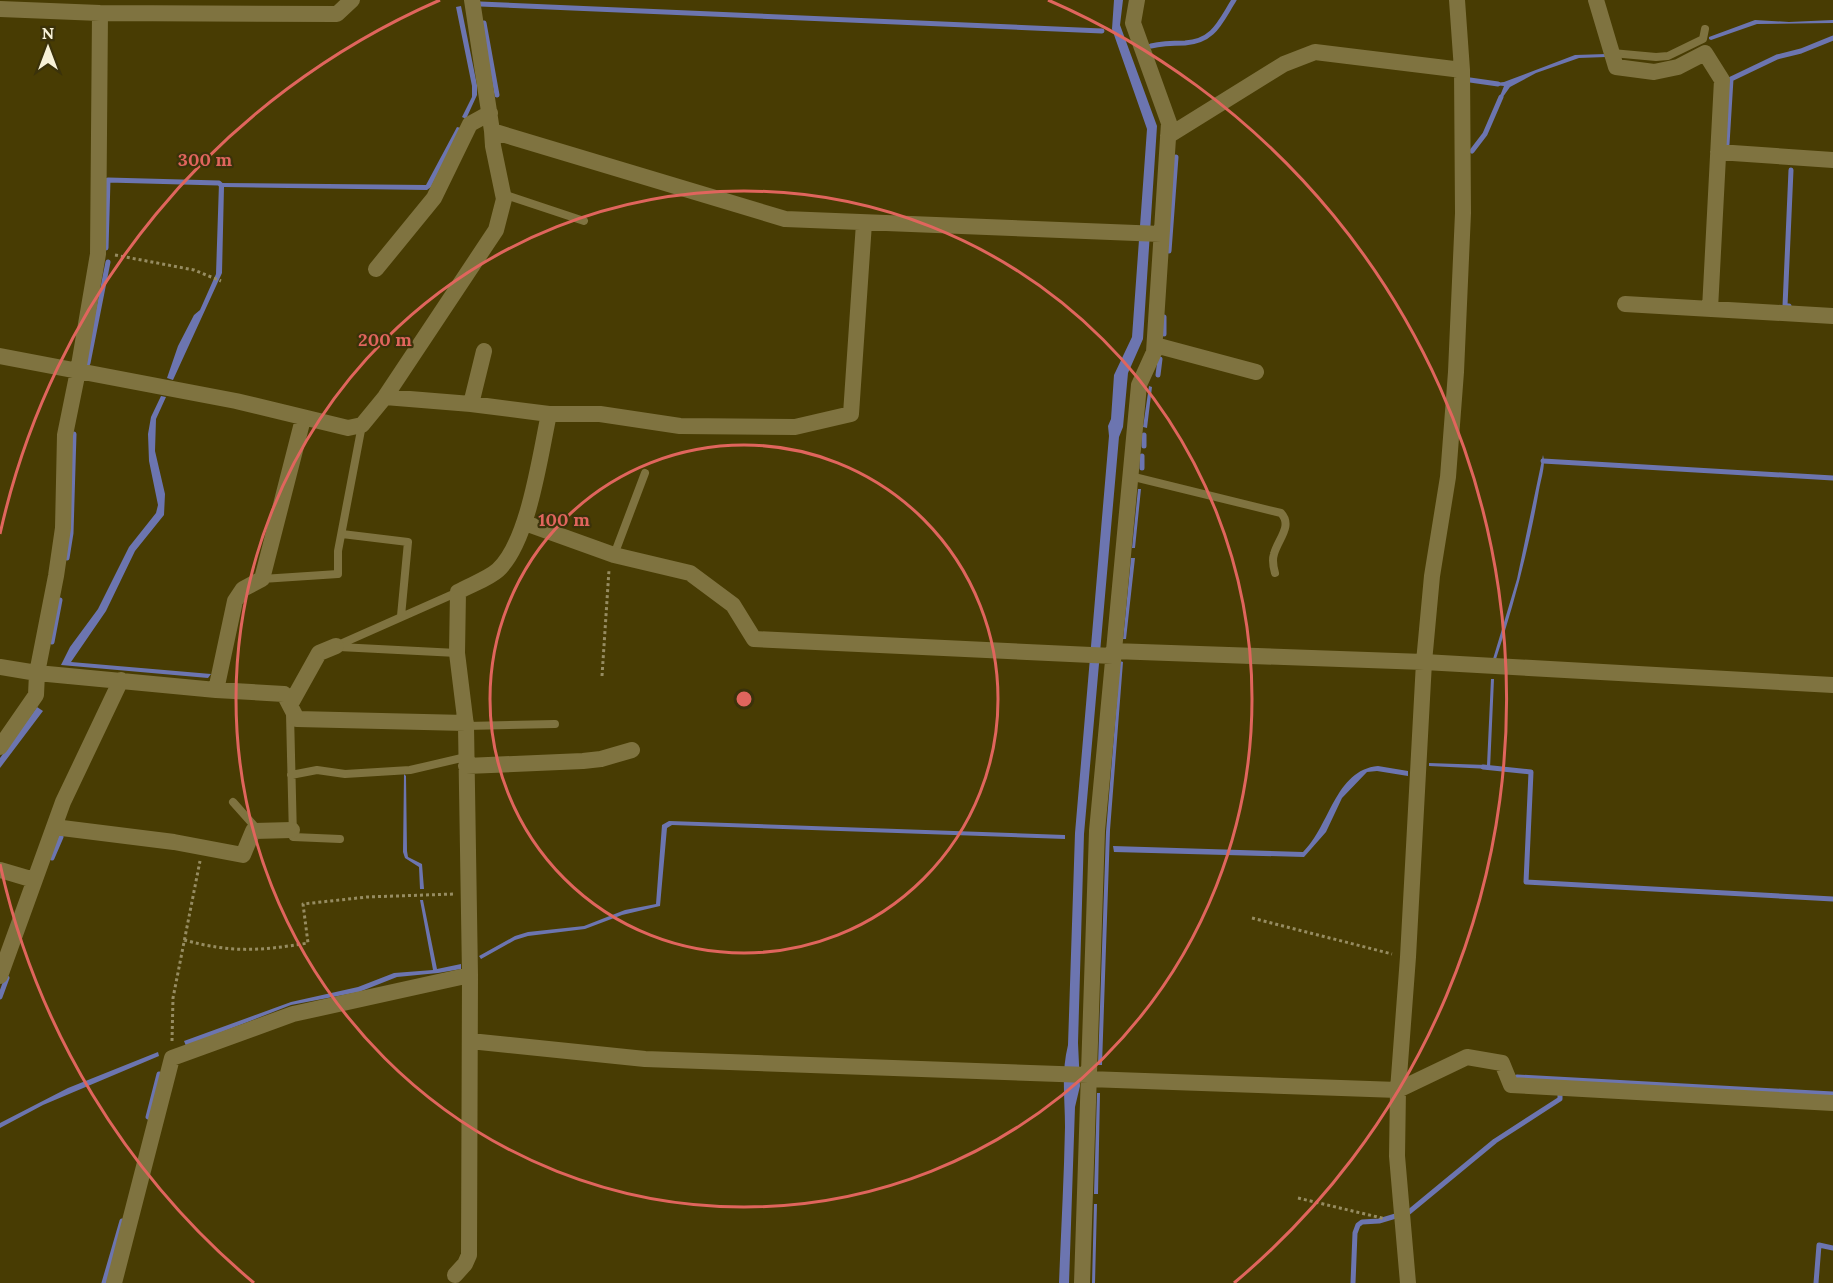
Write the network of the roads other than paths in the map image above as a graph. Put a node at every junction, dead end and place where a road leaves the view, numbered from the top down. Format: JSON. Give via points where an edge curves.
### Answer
{"nodes":[{"id":1,"x":352,"y":0,"type":"edge"},
{"id":2,"x":472,"y":0,"type":"edge"},
{"id":3,"x":1137,"y":0,"type":"edge"},
{"id":4,"x":1456,"y":0,"type":"edge"},
{"id":5,"x":1596,"y":0,"type":"edge"},
{"id":6,"x":0,"y":9,"type":"edge"},
{"id":7,"x":100,"y":13,"type":"junction"},
{"id":8,"x":1705,"y":29,"type":"dead end"},
{"id":9,"x":1612,"y":53,"type":"junction"},
{"id":10,"x":1462,"y":70,"type":"junction"},
{"id":11,"x":490,"y":113,"type":"junction"},
{"id":12,"x":492,"y":131,"type":"junction"},
{"id":13,"x":1168,"y":135,"type":"junction"},
{"id":14,"x":1718,"y":152,"type":"junction"},
{"id":15,"x":1833,"y":160,"type":"edge"},
{"id":16,"x":503,"y":194,"type":"junction"},
{"id":17,"x":584,"y":221,"type":"dead end"},
{"id":18,"x":864,"y":223,"type":"junction"},
{"id":19,"x":1150,"y":233,"type":"junction"},
{"id":20,"x":376,"y":269,"type":"dead end"},
{"id":21,"x":1625,"y":304,"type":"dead end"},
{"id":22,"x":1710,"y":309,"type":"junction"},
{"id":23,"x":1833,"y":316,"type":"edge"},
{"id":24,"x":1155,"y":345,"type":"junction"},
{"id":25,"x":484,"y":351,"type":"dead end"},
{"id":26,"x":0,"y":356,"type":"edge"},
{"id":27,"x":78,"y":371,"type":"junction"},
{"id":28,"x":1256,"y":372,"type":"dead end"},
{"id":29,"x":385,"y":397,"type":"junction"},
{"id":30,"x":471,"y":404,"type":"junction"},
{"id":31,"x":549,"y":414,"type":"junction"},
{"id":32,"x":303,"y":418,"type":"junction"},
{"id":33,"x":362,"y":425,"type":"junction"},
{"id":34,"x":645,"y":473,"type":"dead end"},
{"id":35,"x":1130,"y":476,"type":"junction"},
{"id":36,"x":525,"y":523,"type":"junction"},
{"id":37,"x":342,"y":534,"type":"junction"},
{"id":38,"x":612,"y":554,"type":"junction"},
{"id":39,"x":1275,"y":573,"type":"dead end"},
{"id":40,"x":262,"y":579,"type":"junction"},
{"id":41,"x":458,"y":592,"type":"junction"},
{"id":42,"x":401,"y":616,"type":"junction"},
{"id":43,"x":336,"y":646,"type":"junction"},
{"id":44,"x":457,"y":653,"type":"junction"},
{"id":45,"x":1113,"y":654,"type":"junction"},
{"id":46,"x":1424,"y":662,"type":"junction"},
{"id":47,"x":0,"y":667,"type":"edge"},
{"id":48,"x":38,"y":673,"type":"junction"},
{"id":49,"x":121,"y":680,"type":"junction"},
{"id":50,"x":1833,"y":685,"type":"edge"},
{"id":51,"x":216,"y":690,"type":"junction"},
{"id":52,"x":290,"y":705,"type":"junction"},
{"id":53,"x":555,"y":724,"type":"dead end"},
{"id":54,"x":466,"y":725,"type":"junction"},
{"id":55,"x":0,"y":747,"type":"edge"},
{"id":56,"x":632,"y":750,"type":"dead end"},
{"id":57,"x":466,"y":762,"type":"junction"},
{"id":58,"x":291,"y":775,"type":"junction"},
{"id":59,"x":232,"y":802,"type":"dead end"},
{"id":60,"x":54,"y":827,"type":"junction"},
{"id":61,"x":258,"y":830,"type":"junction"},
{"id":62,"x":292,"y":830,"type":"junction"},
{"id":63,"x":340,"y":839,"type":"dead end"},
{"id":64,"x":0,"y":870,"type":"edge"},
{"id":65,"x":34,"y":880,"type":"junction"},
{"id":66,"x":470,"y":975,"type":"junction"},
{"id":67,"x":0,"y":976,"type":"edge"},
{"id":68,"x":470,"y":1041,"type":"junction"},
{"id":69,"x":1086,"y":1076,"type":"junction"},
{"id":70,"x":1398,"y":1090,"type":"junction"},
{"id":71,"x":1833,"y":1103,"type":"edge"},
{"id":72,"x":455,"y":1275,"type":"dead end"},
{"id":73,"x":114,"y":1283,"type":"edge"},
{"id":74,"x":1082,"y":1283,"type":"edge"},
{"id":75,"x":1408,"y":1283,"type":"edge"}],
"edges":[{"from":1,"to":7,"type":"street","via":[[337,14]]},
{"from":2,"to":11,"type":"street"},
{"from":3,"to":13,"type":"street","via":[[1133,23],[1169,123]]},
{"from":4,"to":10,"type":"street"},
{"from":5,"to":9,"type":"street"},
{"from":6,"to":7,"type":"street"},
{"from":7,"to":27,"type":"street","via":[[98,254]]},
{"from":8,"to":9,"type":"lane","via":[[1703,39],[1668,56]]},
{"from":9,"to":14,"type":"street","via":[[1616,67],[1654,72],[1677,67],[1705,53],[1722,80]]},
{"from":10,"to":13,"type":"street","via":[[1315,52],[1284,64]]},
{"from":10,"to":46,"type":"street","via":[[1463,213],[1456,372],[1448,477],[1432,576]]},
{"from":11,"to":12,"type":"street"},
{"from":11,"to":20,"type":"street","via":[[464,122],[434,198]]},
{"from":12,"to":16,"type":"street"},
{"from":12,"to":18,"type":"street","via":[[785,219]]},
{"from":13,"to":19,"type":"street"},
{"from":14,"to":15,"type":"street"},
{"from":14,"to":22,"type":"street"},
{"from":16,"to":17,"type":"lane"},
{"from":16,"to":29,"type":"street","via":[[496,230]]},
{"from":18,"to":19,"type":"street"},
{"from":18,"to":31,"type":"street","via":[[851,414],[795,427],[681,426],[600,414]]},
{"from":19,"to":24,"type":"street"},
{"from":21,"to":22,"type":"street"},
{"from":22,"to":23,"type":"street"},
{"from":24,"to":28,"type":"street"},
{"from":24,"to":35,"type":"street","via":[[1139,385]]},
{"from":25,"to":30,"type":"street"},
{"from":26,"to":27,"type":"street"},
{"from":27,"to":32,"type":"street"},
{"from":27,"to":48,"type":"street","via":[[65,435],[63,528]]},
{"from":29,"to":30,"type":"street"},
{"from":29,"to":33,"type":"street"},
{"from":30,"to":31,"type":"street"},
{"from":31,"to":36,"type":"street"},
{"from":32,"to":33,"type":"street","via":[[348,428]]},
{"from":32,"to":40,"type":"street"},
{"from":33,"to":37,"type":"lane"},
{"from":34,"to":38,"type":"lane"},
{"from":35,"to":39,"type":"lane","via":[[1281,513],[1286,526],[1274,553]]},
{"from":35,"to":45,"type":"street"},
{"from":36,"to":38,"type":"street"},
{"from":36,"to":41,"type":"street","via":[[498,570]]},
{"from":37,"to":40,"type":"lane","via":[[338,574]]},
{"from":37,"to":42,"type":"lane","via":[[408,542]]},
{"from":38,"to":45,"type":"street","via":[[690,573],[733,605],[754,639]]},
{"from":40,"to":51,"type":"street","via":[[243,589],[235,601]]},
{"from":41,"to":42,"type":"lane"},
{"from":41,"to":44,"type":"street"},
{"from":42,"to":43,"type":"lane"},
{"from":43,"to":44,"type":"lane"},
{"from":43,"to":52,"type":"street","via":[[319,653]]},
{"from":44,"to":54,"type":"street"},
{"from":45,"to":46,"type":"street"},
{"from":45,"to":69,"type":"street","via":[[1097,831]]},
{"from":46,"to":50,"type":"street"},
{"from":46,"to":70,"type":"street"},
{"from":47,"to":48,"type":"street"},
{"from":48,"to":49,"type":"street"},
{"from":48,"to":55,"type":"street","via":[[36,695]]},
{"from":49,"to":51,"type":"street"},
{"from":49,"to":60,"type":"street"},
{"from":51,"to":52,"type":"street","via":[[284,694]]},
{"from":52,"to":54,"type":"street","via":[[297,719]]},
{"from":52,"to":58,"type":"lane"},
{"from":53,"to":54,"type":"lane"},
{"from":54,"to":57,"type":"street"},
{"from":56,"to":57,"type":"street","via":[[583,761]]},
{"from":57,"to":58,"type":"lane","via":[[410,770],[345,774],[317,770]]},
{"from":57,"to":66,"type":"street"},
{"from":58,"to":62,"type":"lane"},
{"from":59,"to":61,"type":"lane"},
{"from":60,"to":61,"type":"street","via":[[243,855],[253,831]]},
{"from":60,"to":65,"type":"street"},
{"from":61,"to":62,"type":"street"},
{"from":62,"to":63,"type":"lane","via":[[293,837]]},
{"from":64,"to":65,"type":"street"},
{"from":65,"to":67,"type":"street"},
{"from":66,"to":68,"type":"street"},
{"from":66,"to":73,"type":"street","via":[[293,1014],[172,1058]]},
{"from":68,"to":69,"type":"street","via":[[645,1059]]},
{"from":68,"to":72,"type":"street","via":[[469,1255]]},
{"from":69,"to":70,"type":"street"},
{"from":69,"to":74,"type":"street"},
{"from":70,"to":71,"type":"street","via":[[1467,1057],[1502,1063],[1511,1085]]},
{"from":70,"to":75,"type":"street","via":[[1397,1156]]}]}
